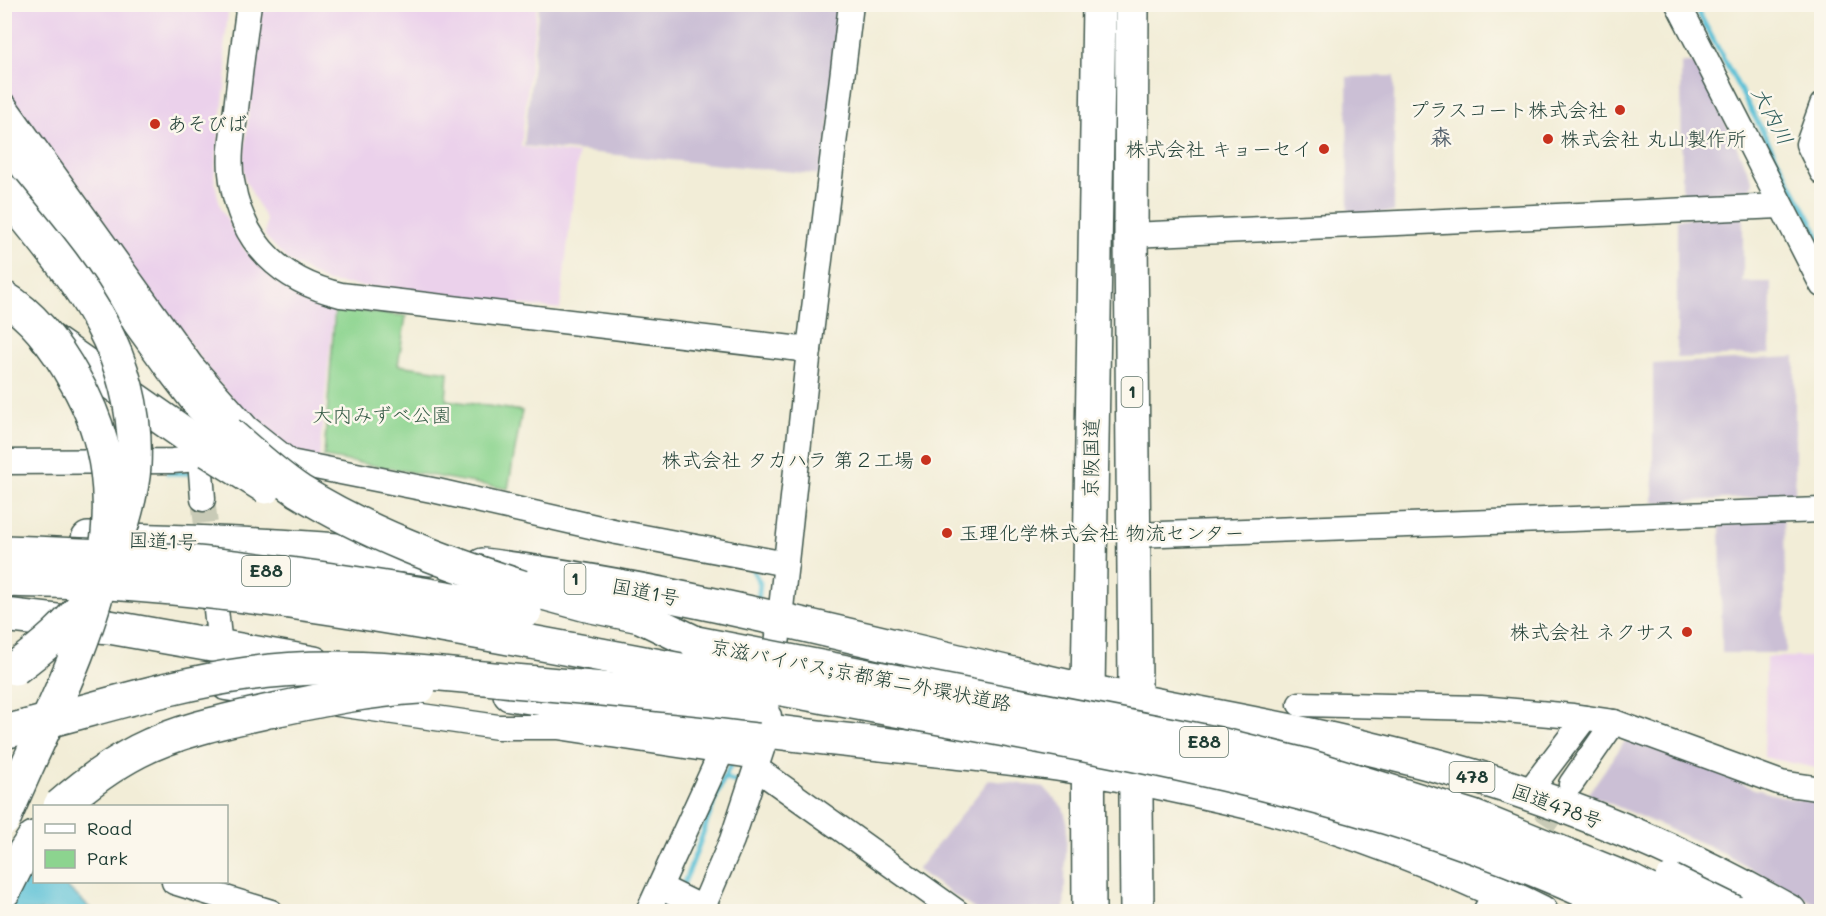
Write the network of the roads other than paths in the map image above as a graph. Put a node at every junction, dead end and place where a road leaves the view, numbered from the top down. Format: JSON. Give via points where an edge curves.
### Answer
{"nodes":[{"id":1,"x":249,"y":4,"type":"edge"},
{"id":2,"x":851,"y":4,"type":"edge"},
{"id":3,"x":1099,"y":4,"type":"edge"},
{"id":4,"x":1132,"y":4,"type":"edge"},
{"id":5,"x":1678,"y":4,"type":"edge"},
{"id":6,"x":4,"y":105,"type":"edge"},
{"id":7,"x":1821,"y":105,"type":"edge"},
{"id":8,"x":4,"y":134,"type":"edge"},
{"id":9,"x":1821,"y":171,"type":"edge"},
{"id":10,"x":4,"y":191,"type":"edge"},
{"id":11,"x":1780,"y":206,"type":"junction"},
{"id":12,"x":1131,"y":235,"type":"junction"},
{"id":13,"x":1821,"y":285,"type":"edge"},
{"id":14,"x":4,"y":298,"type":"edge"},
{"id":15,"x":4,"y":315,"type":"edge"},
{"id":16,"x":809,"y":350,"type":"junction"},
{"id":17,"x":247,"y":428,"type":"junction"},
{"id":18,"x":200,"y":459,"type":"junction"},
{"id":19,"x":4,"y":462,"type":"edge"},
{"id":20,"x":203,"y":499,"type":"tunnel mouth"},
{"id":21,"x":1821,"y":510,"type":"edge"},
{"id":22,"x":1134,"y":535,"type":"junction"},
{"id":23,"x":4,"y":538,"type":"edge"},
{"id":24,"x":4,"y":552,"type":"edge"},
{"id":25,"x":786,"y":564,"type":"junction"},
{"id":26,"x":477,"y":572,"type":"junction"},
{"id":27,"x":4,"y":580,"type":"edge"},
{"id":28,"x":214,"y":591,"type":"dead end"},
{"id":29,"x":4,"y":615,"type":"edge"},
{"id":30,"x":780,"y":619,"type":"junction"},
{"id":31,"x":219,"y":637,"type":"dead end"},
{"id":32,"x":696,"y":643,"type":"junction"},
{"id":33,"x":4,"y":674,"type":"edge"},
{"id":34,"x":224,"y":680,"type":"dead end"},
{"id":35,"x":557,"y":685,"type":"junction"},
{"id":36,"x":1088,"y":690,"type":"junction"},
{"id":37,"x":1135,"y":699,"type":"junction"},
{"id":38,"x":1300,"y":704,"type":"dead end"},
{"id":39,"x":1585,"y":718,"type":"junction"},
{"id":40,"x":1614,"y":722,"type":"junction"},
{"id":41,"x":4,"y":732,"type":"edge"},
{"id":42,"x":760,"y":752,"type":"junction"},
{"id":43,"x":721,"y":753,"type":"junction"},
{"id":44,"x":1093,"y":759,"type":"junction"},
{"id":45,"x":1136,"y":779,"type":"junction"},
{"id":46,"x":1571,"y":784,"type":"tunnel mouth"},
{"id":47,"x":1821,"y":789,"type":"edge"},
{"id":48,"x":1528,"y":804,"type":"junction"},
{"id":49,"x":62,"y":805,"type":"edge"},
{"id":50,"x":4,"y":819,"type":"edge"},
{"id":51,"x":4,"y":828,"type":"edge"},
{"id":52,"x":33,"y":838,"type":"edge"},
{"id":53,"x":33,"y":840,"type":"edge"},
{"id":54,"x":177,"y":883,"type":"edge"},
{"id":55,"x":660,"y":887,"type":"junction"},
{"id":56,"x":4,"y":891,"type":"edge"},
{"id":57,"x":1494,"y":907,"type":"edge"},
{"id":58,"x":702,"y":910,"type":"edge"},
{"id":59,"x":271,"y":912,"type":"edge"},
{"id":60,"x":648,"y":912,"type":"edge"},
{"id":61,"x":957,"y":912,"type":"edge"},
{"id":62,"x":1089,"y":912,"type":"edge"},
{"id":63,"x":1137,"y":912,"type":"edge"},
{"id":64,"x":1541,"y":912,"type":"edge"},
{"id":65,"x":1553,"y":912,"type":"edge"},
{"id":66,"x":1629,"y":912,"type":"edge"},
{"id":67,"x":1691,"y":912,"type":"edge"},
{"id":68,"x":1734,"y":912,"type":"edge"},
{"id":69,"x":1790,"y":912,"type":"edge"}],
"edges":[{"from":1,"to":16,"type":"street","via":[[231,150],[232,181],[253,240],[293,278],[341,295]]},
{"from":2,"to":16,"type":"street"},
{"from":3,"to":36,"type":"highway","name":"京阪国道"},
{"from":4,"to":12,"type":"highway","name":"京阪国道","number":"1"},
{"from":5,"to":11,"type":"street"},
{"from":6,"to":17,"type":"street","via":[[191,364]]},
{"from":7,"to":9,"type":"street","via":[[1808,144]]},
{"from":8,"to":26,"type":"highway","bridge":true,"via":[[174,370],[228,433],[297,489],[337,513]]},
{"from":10,"to":33,"type":"highway","bridge":true,"via":[[92,305],[122,371],[134,431],[129,499],[109,564],[69,624]]},
{"from":11,"to":12,"type":"street"},
{"from":11,"to":13,"type":"street"},
{"from":12,"to":22,"type":"highway","name":"京阪国道","number":"1"},
{"from":14,"to":50,"type":"highway","bridge":true,"via":[[37,324],[81,389],[103,454],[108,487],[105,563],[86,633]]},
{"from":15,"to":26,"type":"highway","bridge":true,"via":[[66,349],[249,478],[355,530]]},
{"from":16,"to":25,"type":"street"},
{"from":17,"to":18,"type":"street","via":[[224,450]]},
{"from":17,"to":25,"type":"street","via":[[290,462]]},
{"from":18,"to":19,"type":"street"},
{"from":18,"to":20,"type":"street"},
{"from":21,"to":22,"type":"street"},
{"from":22,"to":37,"type":"highway","name":"京阪国道","number":"1"},
{"from":23,"to":30,"type":"highway","name":"国道1号","number":"1","via":[[372,552],[580,580]]},
{"from":24,"to":32,"type":"highway","name":"京滋バイパス;京都第二外環状道路","number":"E88","bridge":true,"via":[[176,561],[298,575]]},
{"from":25,"to":30,"type":"street"},
{"from":26,"to":32,"type":"highway","bridge":true,"via":[[587,605],[640,616]]},
{"from":27,"to":44,"type":"highway","name":"京滋バイパス;京都第二外環状道路","number":"E88","bridge":true,"via":[[112,584],[315,606],[532,642]]},
{"from":28,"to":31,"type":"street"},
{"from":29,"to":42,"type":"highway","via":[[109,627],[376,674]]},
{"from":30,"to":36,"type":"highway","name":"国道1号","number":"1"},
{"from":30,"to":42,"type":"street"},
{"from":32,"to":67,"type":"highway","name":"京滋バイパス;京都第二外環状道路","number":"E88","bridge":true,"via":[[1219,744],[1308,766],[1473,817],[1628,880]]},
{"from":34,"to":43,"type":"street","via":[[225,688],[498,727],[558,727]]},
{"from":35,"to":41,"type":"highway","bridge":true,"via":[[393,670],[292,669],[200,682]]},
{"from":35,"to":44,"type":"highway","bridge":true,"via":[[741,703]]},
{"from":35,"to":49,"type":"highway","bridge":true,"via":[[413,687],[253,714],[140,750],[109,767]]},
{"from":36,"to":37,"type":"highway","name":"国道1号","number":"1"},
{"from":36,"to":44,"type":"highway","name":"京阪国道"},
{"from":37,"to":45,"type":"highway","name":"京阪国道","number":"1"},
{"from":37,"to":48,"type":"highway","via":[[1417,761]]},
{"from":38,"to":39,"type":"street","via":[[1481,708]]},
{"from":39,"to":40,"type":"street"},
{"from":39,"to":48,"type":"street"},
{"from":40,"to":46,"type":"street"},
{"from":40,"to":47,"type":"street","via":[[1781,783]]},
{"from":42,"to":43,"type":"street"},
{"from":42,"to":44,"type":"highway"},
{"from":42,"to":58,"type":"street","via":[[732,840]]},
{"from":42,"to":61,"type":"street"},
{"from":43,"to":55,"type":"street"},
{"from":44,"to":45,"type":"highway"},
{"from":44,"to":62,"type":"highway","name":"京阪国道"},
{"from":44,"to":66,"type":"highway","name":"京滋バイパス;京都第二外環状道路","number":"E88","bridge":true,"via":[[1214,772],[1299,792],[1460,841]]},
{"from":45,"to":57,"type":"highway","via":[[1249,803],[1385,845]]},
{"from":45,"to":63,"type":"highway","name":"京阪国道","number":"1"},
{"from":48,"to":68,"type":"highway","bridge":true},
{"from":48,"to":69,"type":"highway","name":"国道478号","via":[[1619,828]]},
{"from":51,"to":52,"type":"street"},
{"from":53,"to":56,"type":"highway"},
{"from":54,"to":59,"type":"street"},
{"from":55,"to":58,"type":"street"},
{"from":55,"to":60,"type":"street"},
{"from":57,"to":64,"type":"highway"},
{"from":57,"to":65,"type":"highway"}]}
